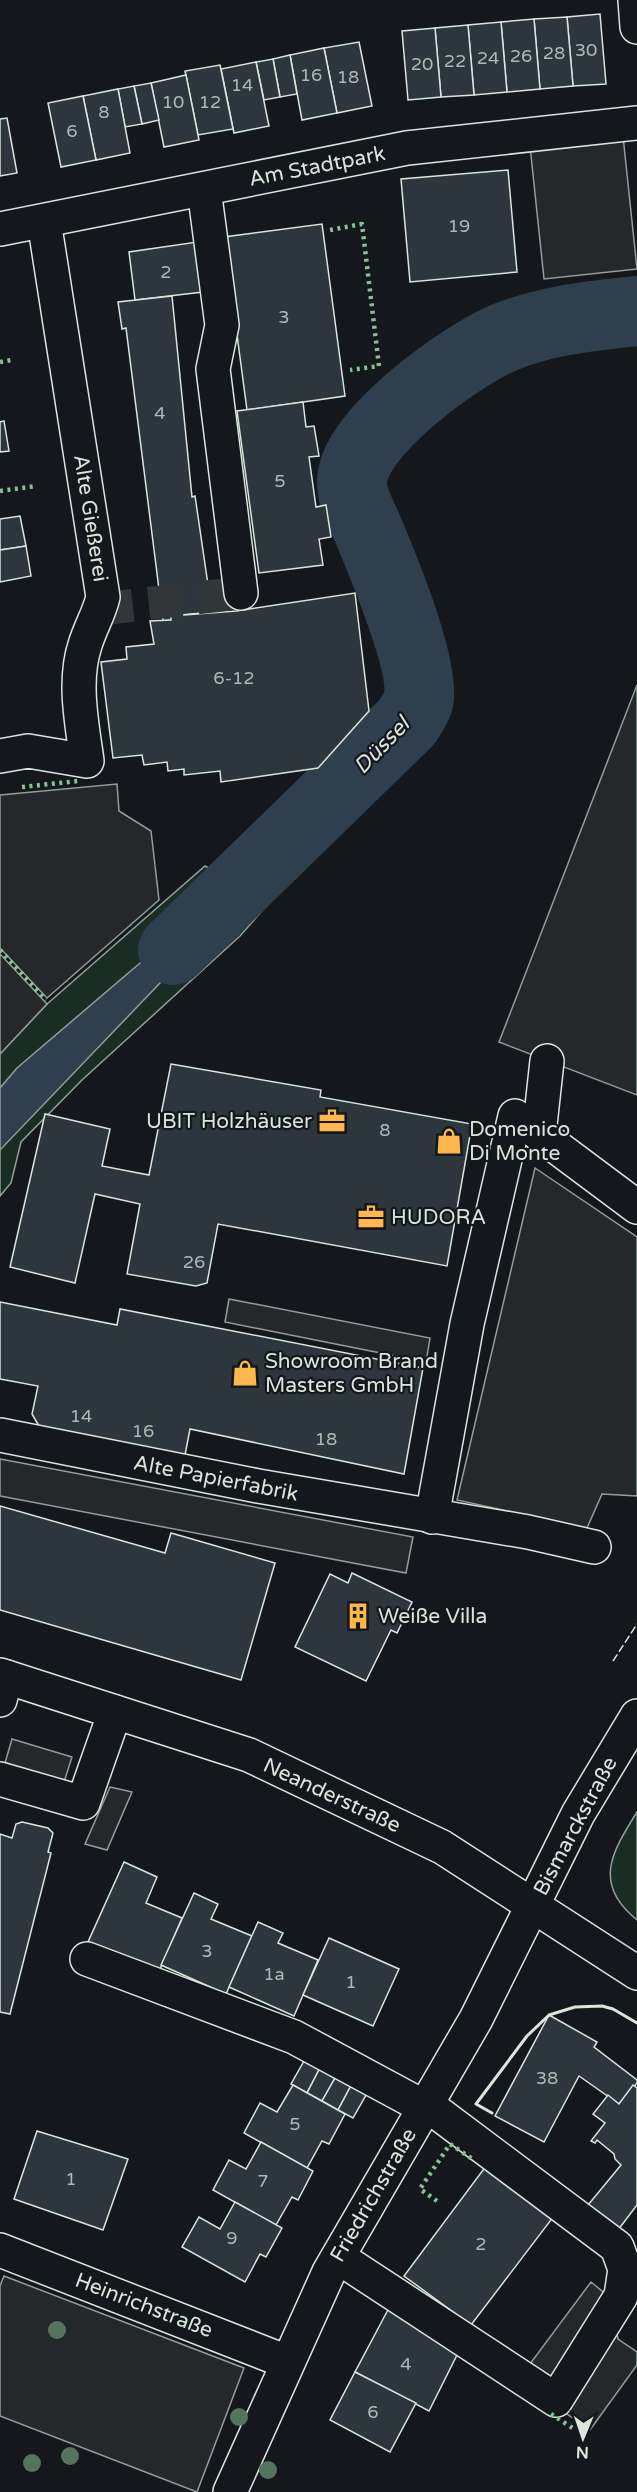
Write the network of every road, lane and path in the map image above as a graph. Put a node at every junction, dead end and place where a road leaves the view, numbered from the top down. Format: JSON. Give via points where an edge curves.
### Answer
{"nodes":[{"id":1,"x":635,"y":0,"type":"edge"},
{"id":2,"x":637,"y":27,"type":"edge"},
{"id":3,"x":637,"y":123,"type":"edge"},
{"id":4,"x":204,"y":189,"type":"junction"},
{"id":5,"x":44,"y":220,"type":"junction"},
{"id":6,"x":0,"y":229,"type":"edge"},
{"id":7,"x":241,"y":593,"type":"dead end"},
{"id":8,"x":0,"y":756,"type":"edge"},
{"id":9,"x":547,"y":1061,"type":"dead end"},
{"id":10,"x":527,"y":1125,"type":"junction"},
{"id":11,"x":637,"y":1207,"type":"edge"},
{"id":12,"x":0,"y":1435,"type":"edge"},
{"id":13,"x":432,"y":1517,"type":"junction"},
{"id":14,"x":594,"y":1547,"type":"dead end"},
{"id":15,"x":2,"y":1684,"type":"edge"},
{"id":16,"x":115,"y":1712,"type":"junction"},
{"id":17,"x":637,"y":1716,"type":"edge"},
{"id":18,"x":0,"y":1779,"type":"edge"},
{"id":19,"x":532,"y":1906,"type":"junction"},
{"id":20,"x":87,"y":1959,"type":"dead end"},
{"id":21,"x":637,"y":1973,"type":"edge"},
{"id":22,"x":425,"y":2105,"type":"junction"},
{"id":23,"x":0,"y":2250,"type":"edge"},
{"id":24,"x":338,"y":2257,"type":"junction"},
{"id":25,"x":287,"y":2362,"type":"junction"},
{"id":26,"x":230,"y":2492,"type":"edge"}],
"edges":[{"from":1,"to":2,"type":"street"},
{"from":3,"to":4,"type":"street","name":"Am Stadtpark","via":[[407,148]]},
{"from":4,"to":5,"type":"street","name":"Am Stadtpark"},
{"from":4,"to":7,"type":"street","via":[[222,325],[213,369]]},
{"from":5,"to":6,"type":"street","name":"Am Stadtpark"},
{"from":5,"to":8,"type":"street","name":"Alte Gießerei","via":[[103,597],[84,645],[80,673],[87,761],[28,751]]},
{"from":9,"to":10,"type":"street"},
{"from":10,"to":11,"type":"street"},
{"from":10,"to":13,"type":"street","via":[[467,1324]]},
{"from":12,"to":13,"type":"street","name":"Alte Papierfabrik"},
{"from":13,"to":14,"type":"street","name":"Alte Papierfabrik"},
{"from":15,"to":16,"type":"street","name":"Neanderstraße"},
{"from":16,"to":18,"type":"street","via":[[83,1803]]},
{"from":16,"to":19,"type":"street","name":"Neanderstraße","via":[[249,1755],[442,1847]]},
{"from":17,"to":19,"type":"street","name":"Bismarckstraße","via":[[578,1814]]},
{"from":19,"to":21,"type":"street","name":"Neanderstraße"},
{"from":19,"to":22,"type":"street","name":"Friedrichstraße","via":[[476,2019]]},
{"from":20,"to":22,"type":"street","via":[[294,2037]]},
{"from":22,"to":24,"type":"street","name":"Friedrichstraße"},
{"from":22,"to":24,"type":"street","via":[[616,2247],[625,2269],[621,2296],[556,2400]]},
{"from":23,"to":25,"type":"street","name":"Heinrichstraße"},
{"from":24,"to":25,"type":"street","name":"Friedrichstraße"},
{"from":25,"to":26,"type":"street","name":"Friedrichstraße"}]}
